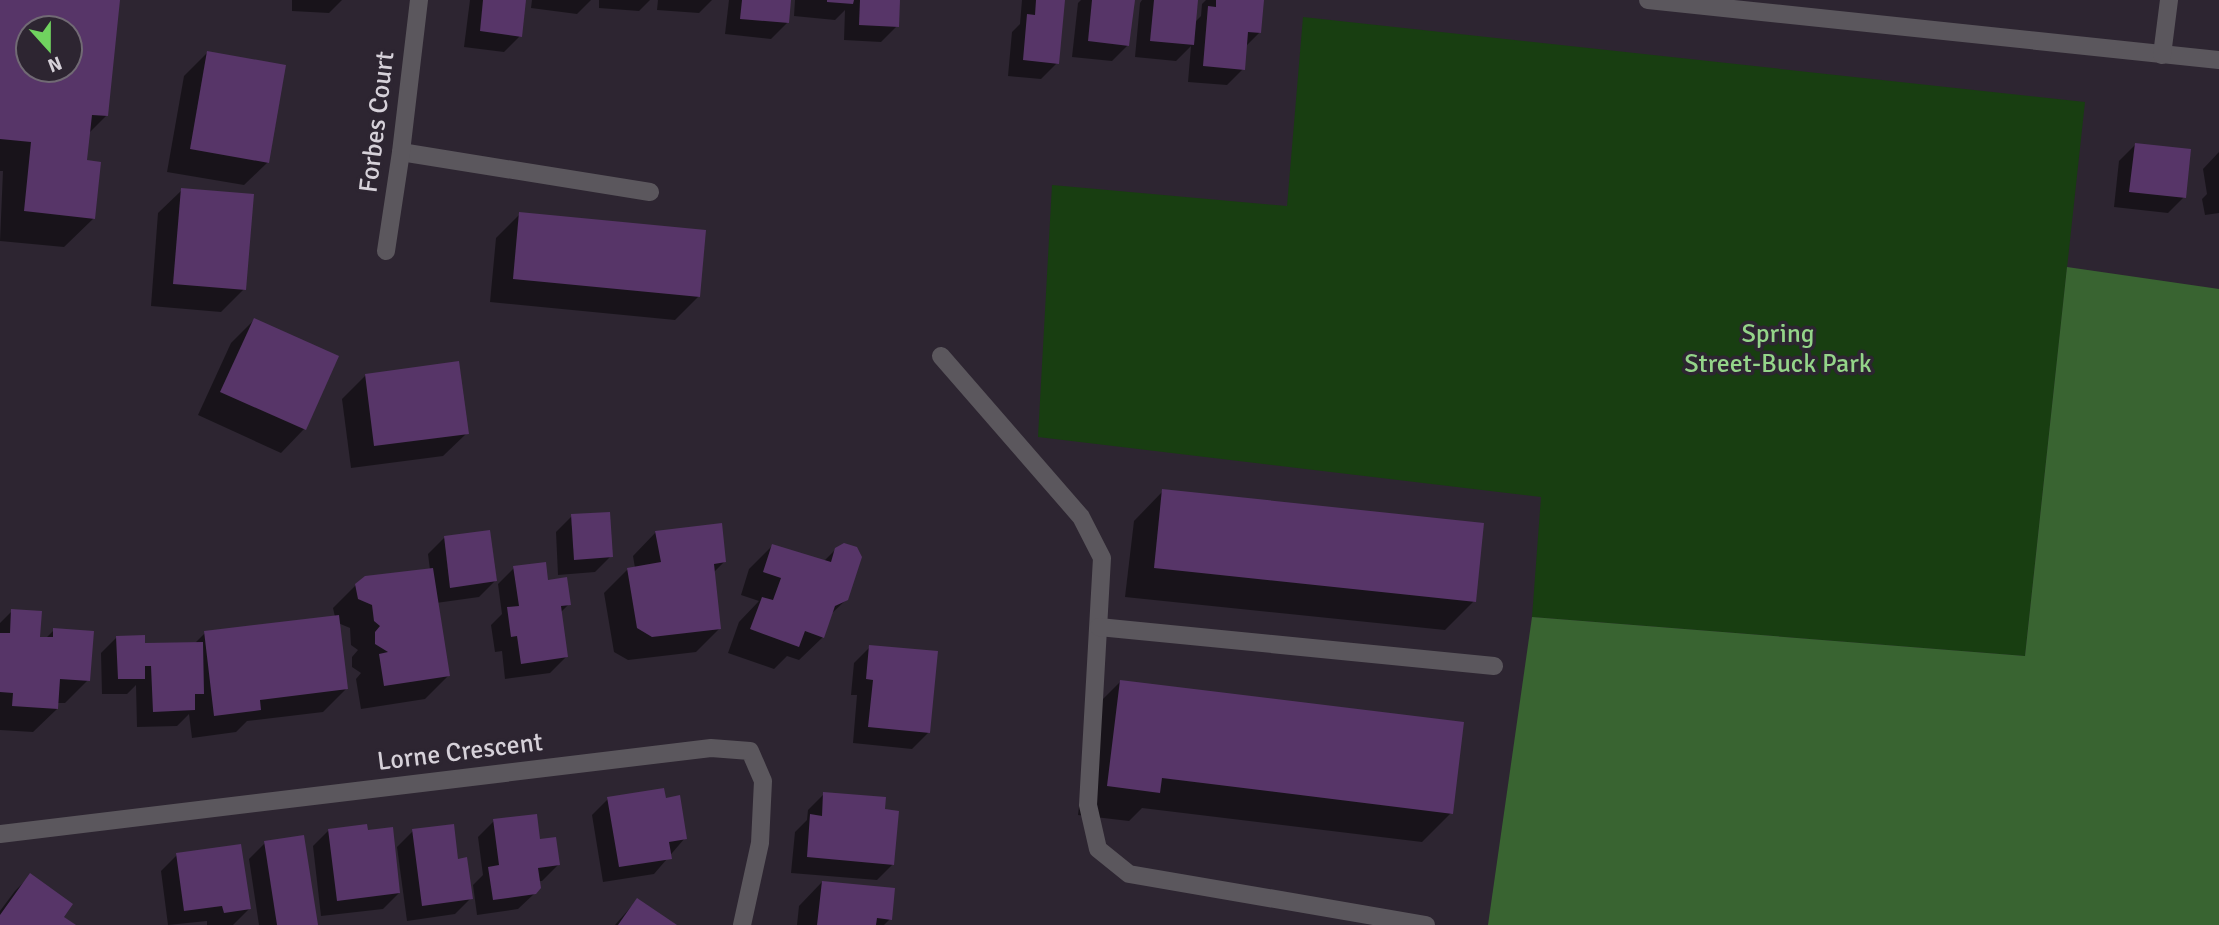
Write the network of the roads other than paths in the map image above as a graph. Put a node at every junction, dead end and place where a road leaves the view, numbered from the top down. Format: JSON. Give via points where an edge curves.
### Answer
{"nodes":[{"id":1,"x":419,"y":0,"type":"edge"},
{"id":2,"x":1648,"y":0,"type":"edge"},
{"id":3,"x":2169,"y":0,"type":"edge"},
{"id":4,"x":2162,"y":55,"type":"junction"},
{"id":5,"x":2219,"y":60,"type":"edge"},
{"id":6,"x":401,"y":152,"type":"junction"},
{"id":7,"x":650,"y":192,"type":"dead end"},
{"id":8,"x":386,"y":251,"type":"dead end"},
{"id":9,"x":941,"y":356,"type":"dead end"},
{"id":10,"x":1099,"y":627,"type":"junction"},
{"id":11,"x":1494,"y":666,"type":"dead end"},
{"id":12,"x":0,"y":834,"type":"edge"},
{"id":13,"x":742,"y":925,"type":"edge"},
{"id":14,"x":1426,"y":925,"type":"edge"}],
"edges":[{"from":1,"to":6,"type":"street","name":"Forbes Court"},
{"from":2,"to":4,"type":"street"},
{"from":3,"to":4,"type":"street"},
{"from":4,"to":5,"type":"street"},
{"from":6,"to":7,"type":"street"},
{"from":6,"to":8,"type":"street","name":"Forbes Court"},
{"from":9,"to":10,"type":"street","via":[[1081,517],[1102,558]]},
{"from":10,"to":11,"type":"street"},
{"from":10,"to":14,"type":"street","via":[[1088,804],[1098,849],[1129,874]]},
{"from":12,"to":13,"type":"street","name":"Lorne Crescent","via":[[711,748],[750,751],[763,781],[760,843]]}]}
